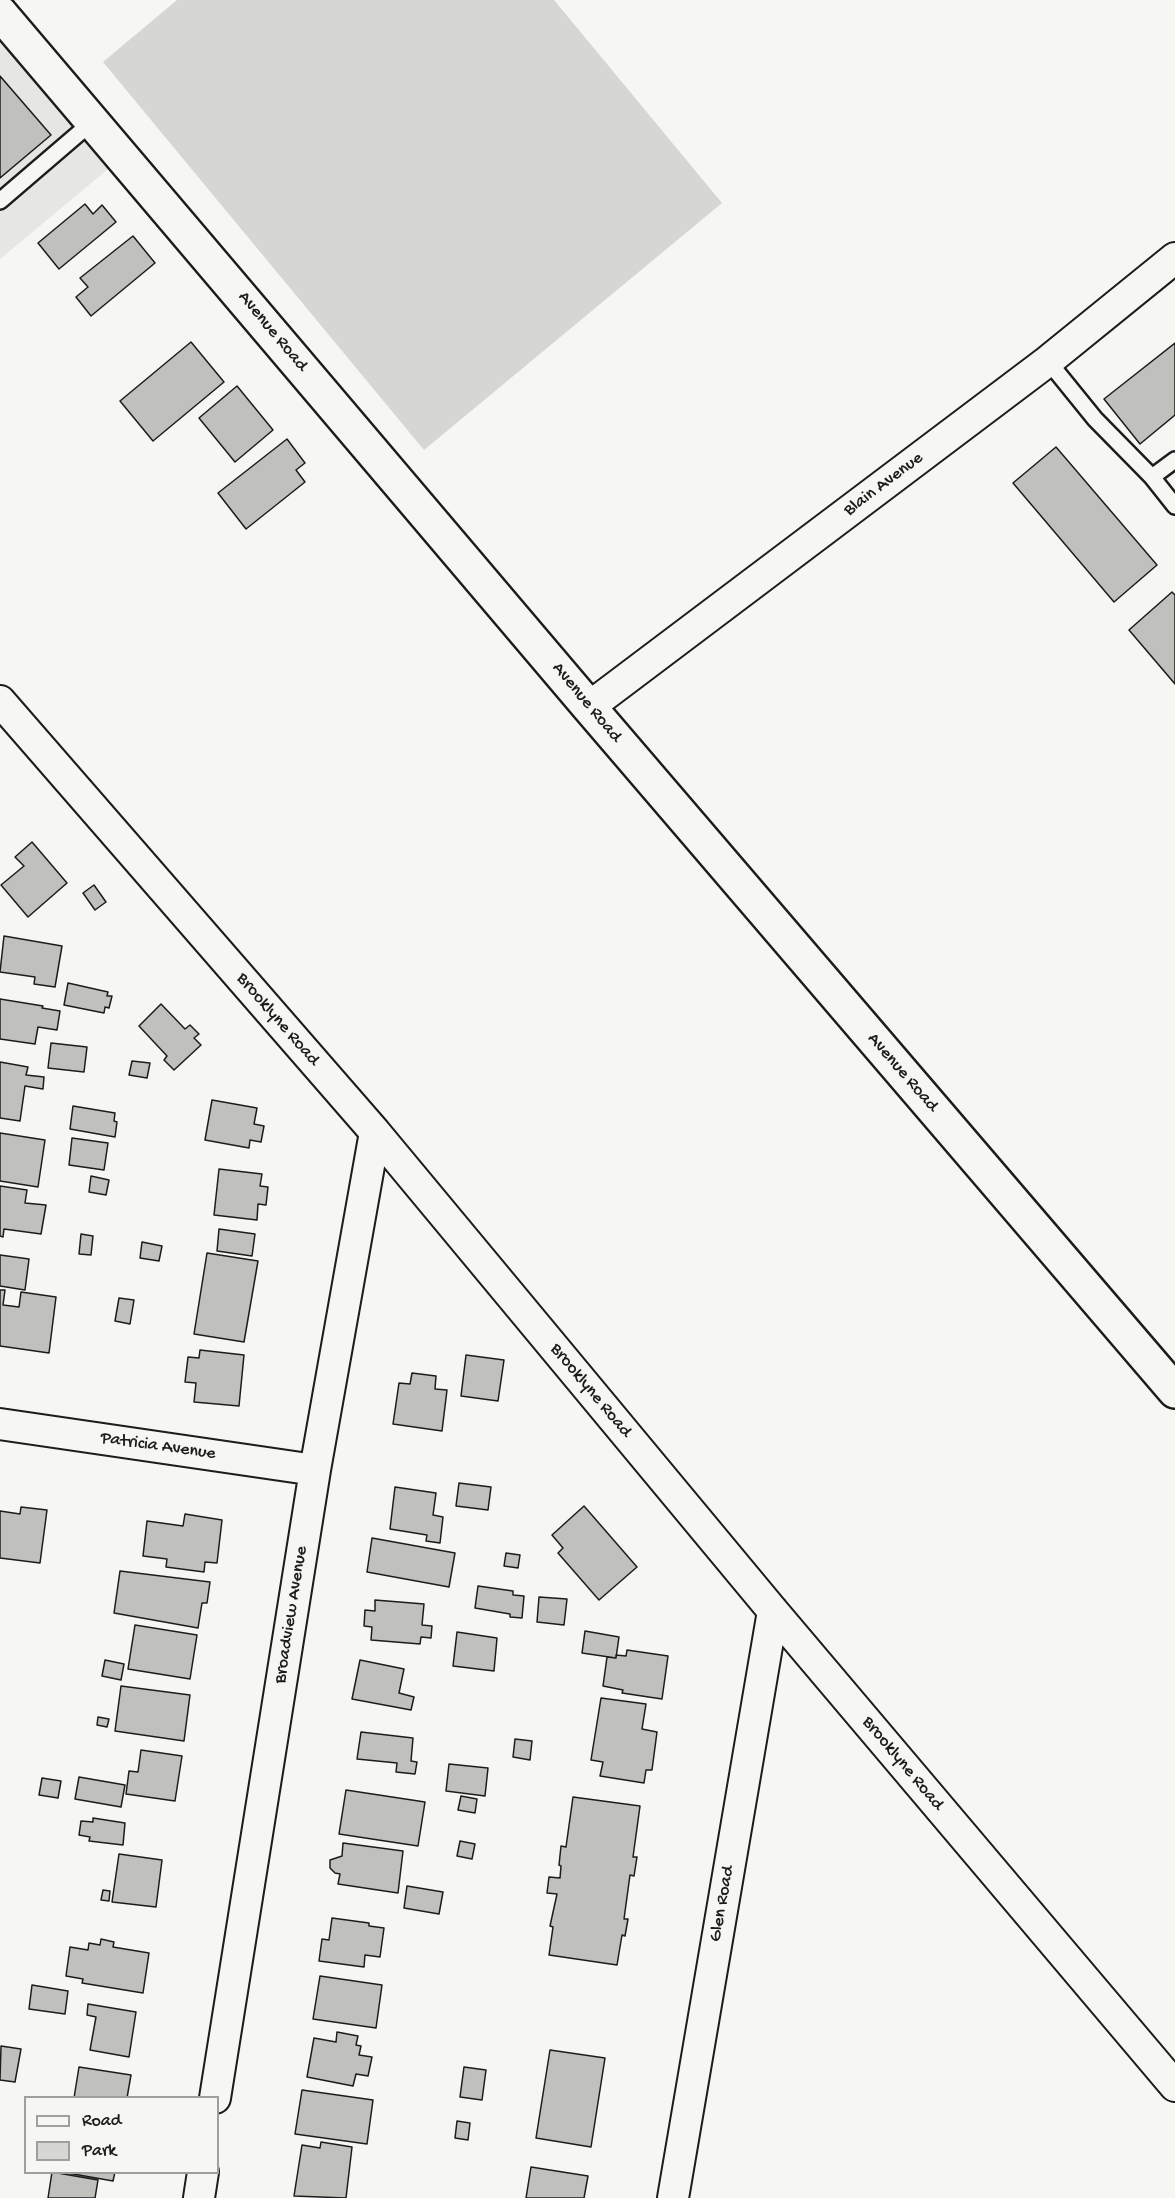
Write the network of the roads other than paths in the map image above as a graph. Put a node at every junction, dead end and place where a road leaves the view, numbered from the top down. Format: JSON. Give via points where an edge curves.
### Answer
{"nodes":[{"id":1,"x":0,"y":13,"type":"edge"},
{"id":2,"x":92,"y":122,"type":"junction"},
{"id":3,"x":0,"y":201,"type":"edge"},
{"id":4,"x":1175,"y":258,"type":"edge"},
{"id":5,"x":1048,"y":361,"type":"junction"},
{"id":6,"x":1175,"y":460,"type":"edge"},
{"id":7,"x":1152,"y":477,"type":"junction"},
{"id":8,"x":1175,"y":506,"type":"edge"},
{"id":9,"x":0,"y":701,"type":"edge"},
{"id":10,"x":589,"y":707,"type":"junction"},
{"id":11,"x":375,"y":1132,"type":"junction"},
{"id":12,"x":1175,"y":1391,"type":"edge"},
{"id":13,"x":0,"y":1424,"type":"edge"},
{"id":14,"x":315,"y":1470,"type":"junction"},
{"id":15,"x":773,"y":1611,"type":"junction"},
{"id":16,"x":1169,"y":2068,"type":"edge"},
{"id":17,"x":215,"y":2096,"type":"edge"},
{"id":18,"x":203,"y":2174,"type":"edge"},
{"id":19,"x":199,"y":2198,"type":"edge"},
{"id":20,"x":673,"y":2198,"type":"edge"}],
"edges":[{"from":1,"to":2,"type":"street","name":"Avenue Road"},
{"from":2,"to":3,"type":"lane"},
{"from":2,"to":10,"type":"street","name":"Avenue Road"},
{"from":4,"to":5,"type":"street","name":"Blain Avenue"},
{"from":5,"to":7,"type":"lane","via":[[1095,419]]},
{"from":5,"to":10,"type":"street","name":"Blain Avenue"},
{"from":6,"to":7,"type":"lane"},
{"from":7,"to":8,"type":"lane"},
{"from":9,"to":11,"type":"street","name":"Brooklyne Road"},
{"from":10,"to":12,"type":"street","name":"Avenue Road"},
{"from":11,"to":14,"type":"street","name":"Broadview Avenue"},
{"from":11,"to":15,"type":"street","name":"Brooklyne Road"},
{"from":13,"to":14,"type":"street","name":"Patricia Avenue"},
{"from":14,"to":17,"type":"street","name":"Broadview Avenue"},
{"from":15,"to":16,"type":"street","name":"Brooklyne Road"},
{"from":15,"to":20,"type":"street","name":"Glen Road"},
{"from":18,"to":19,"type":"street"}]}
